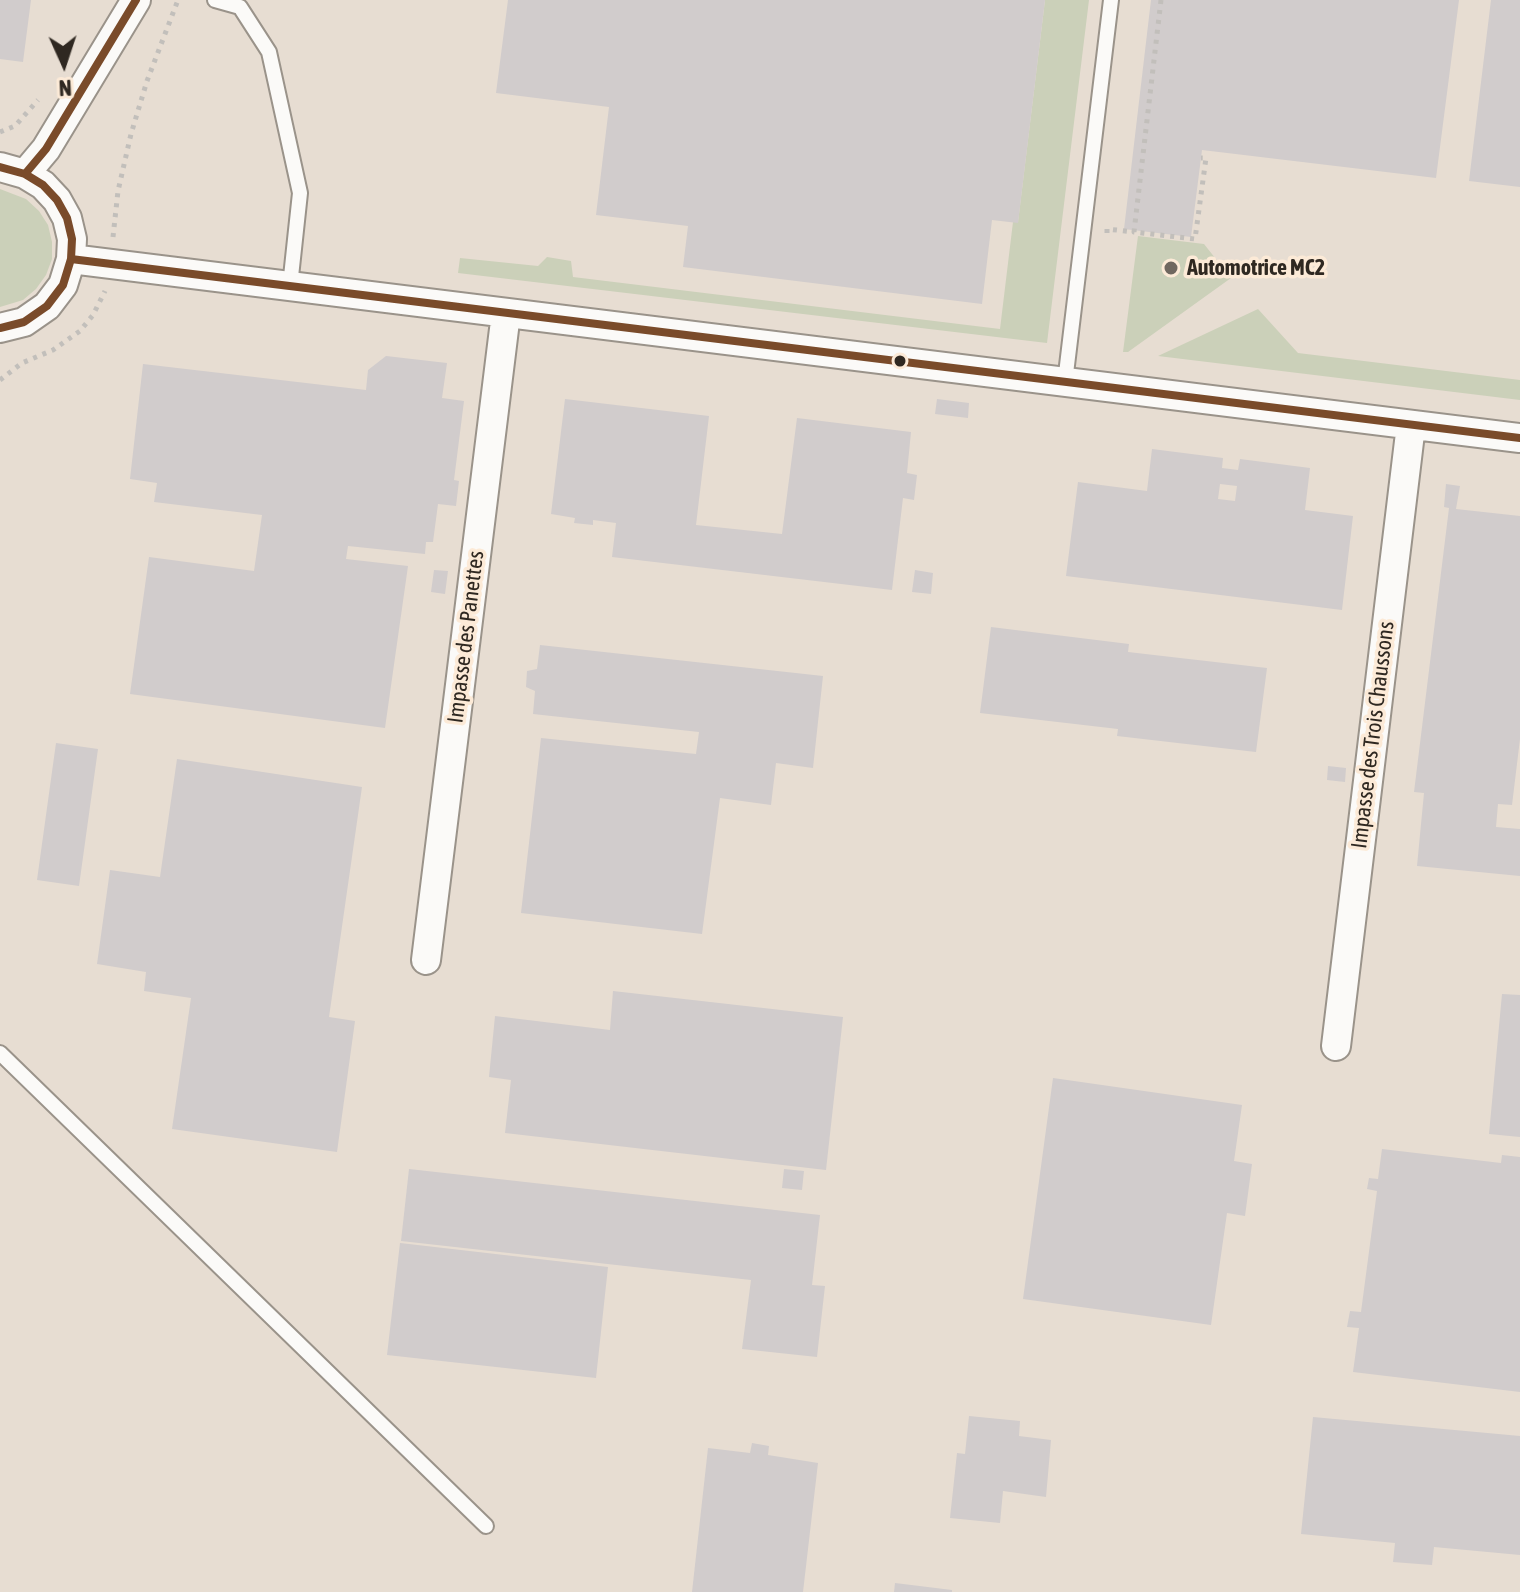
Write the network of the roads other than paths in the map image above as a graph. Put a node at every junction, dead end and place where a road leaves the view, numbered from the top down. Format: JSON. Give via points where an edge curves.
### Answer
{"nodes":[{"id":1,"x":136,"y":0,"type":"edge"},
{"id":2,"x":215,"y":0,"type":"edge"},
{"id":3,"x":1111,"y":0,"type":"edge"},
{"id":4,"x":13,"y":171,"type":"edge"},
{"id":5,"x":71,"y":259,"type":"junction"},
{"id":6,"x":290,"y":286,"type":"junction"},
{"id":7,"x":506,"y":313,"type":"junction"},
{"id":8,"x":0,"y":328,"type":"edge"},
{"id":9,"x":1065,"y":382,"type":"junction"},
{"id":10,"x":1411,"y":425,"type":"junction"},
{"id":11,"x":1520,"y":438,"type":"edge"},
{"id":12,"x":426,"y":960,"type":"dead end"},
{"id":13,"x":1336,"y":1046,"type":"dead end"},
{"id":14,"x":0,"y":1053,"type":"edge"},
{"id":15,"x":486,"y":1526,"type":"dead end"}],
"edges":[{"from":1,"to":4,"type":"street","via":[[46,149]]},
{"from":2,"to":6,"type":"lane","via":[[240,7],[269,52],[300,193]]},
{"from":3,"to":9,"type":"lane"},
{"from":4,"to":5,"type":"street","via":[[43,185],[57,200],[72,239]]},
{"from":5,"to":6,"type":"street"},
{"from":5,"to":8,"type":"street","via":[[63,285],[47,306],[24,322]]},
{"from":6,"to":7,"type":"street"},
{"from":7,"to":9,"type":"street"},
{"from":7,"to":12,"type":"street","name":"Impasse des Panettes"},
{"from":9,"to":10,"type":"street"},
{"from":10,"to":11,"type":"street"},
{"from":10,"to":13,"type":"street","name":"Impasse des Trois Chaussons"},
{"from":14,"to":15,"type":"lane"}]}
